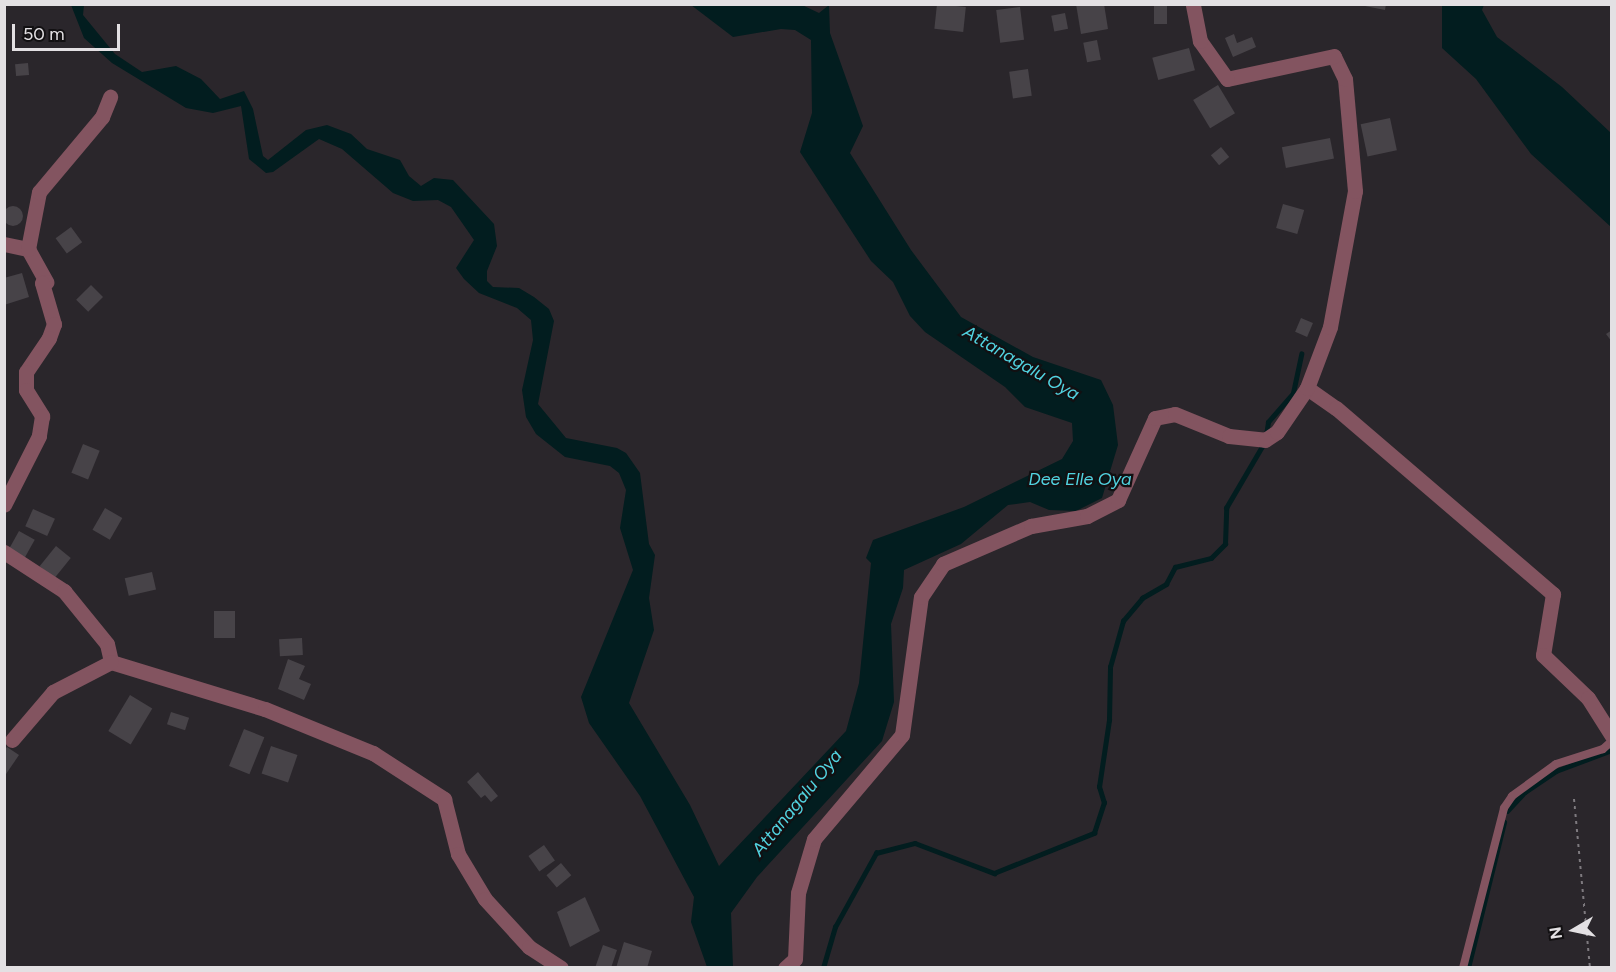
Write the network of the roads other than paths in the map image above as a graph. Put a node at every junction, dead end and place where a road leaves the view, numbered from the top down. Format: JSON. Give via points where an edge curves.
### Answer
{"nodes":[{"id":1,"x":1193,"y":4,"type":"edge"},
{"id":2,"x":110,"y":97,"type":"dead end"},
{"id":3,"x":4,"y":243,"type":"edge"},
{"id":4,"x":28,"y":249,"type":"junction"},
{"id":5,"x":1307,"y":388,"type":"junction"},
{"id":6,"x":4,"y":505,"type":"edge"},
{"id":7,"x":4,"y":552,"type":"edge"},
{"id":8,"x":111,"y":662,"type":"junction"},
{"id":9,"x":1611,"y":736,"type":"edge"},
{"id":10,"x":12,"y":740,"type":"dead end"},
{"id":11,"x":1611,"y":741,"type":"edge"},
{"id":12,"x":561,"y":968,"type":"edge"},
{"id":13,"x":785,"y":968,"type":"edge"},
{"id":14,"x":1463,"y":968,"type":"edge"}],
"edges":[{"from":1,"to":5,"type":"street","via":[[1200,41],[1227,79],[1334,56],[1345,80],[1355,190],[1330,327]]},
{"from":2,"to":4,"type":"street","via":[[102,117],[39,192]]},
{"from":3,"to":4,"type":"street"},
{"from":4,"to":6,"type":"street","via":[[46,282],[42,284],[54,324],[50,338],[26,372],[26,390],[42,416],[39,436]]},
{"from":5,"to":9,"type":"street","via":[[1336,408],[1553,594],[1543,655],[1588,698]]},
{"from":5,"to":13,"type":"street","via":[[1277,432],[1265,440],[1229,436],[1175,414],[1155,418],[1118,500],[1087,516],[1031,526],[943,564],[921,597],[902,735],[814,839],[798,893],[795,959]]},
{"from":7,"to":8,"type":"street","via":[[64,591],[107,644]]},
{"from":8,"to":10,"type":"street","via":[[53,692]]},
{"from":8,"to":12,"type":"street","via":[[265,709],[373,753],[444,799],[458,854],[485,899],[529,947]]},
{"from":11,"to":14,"type":"lane","via":[[1603,749],[1556,764],[1512,796],[1504,808]]}]}
